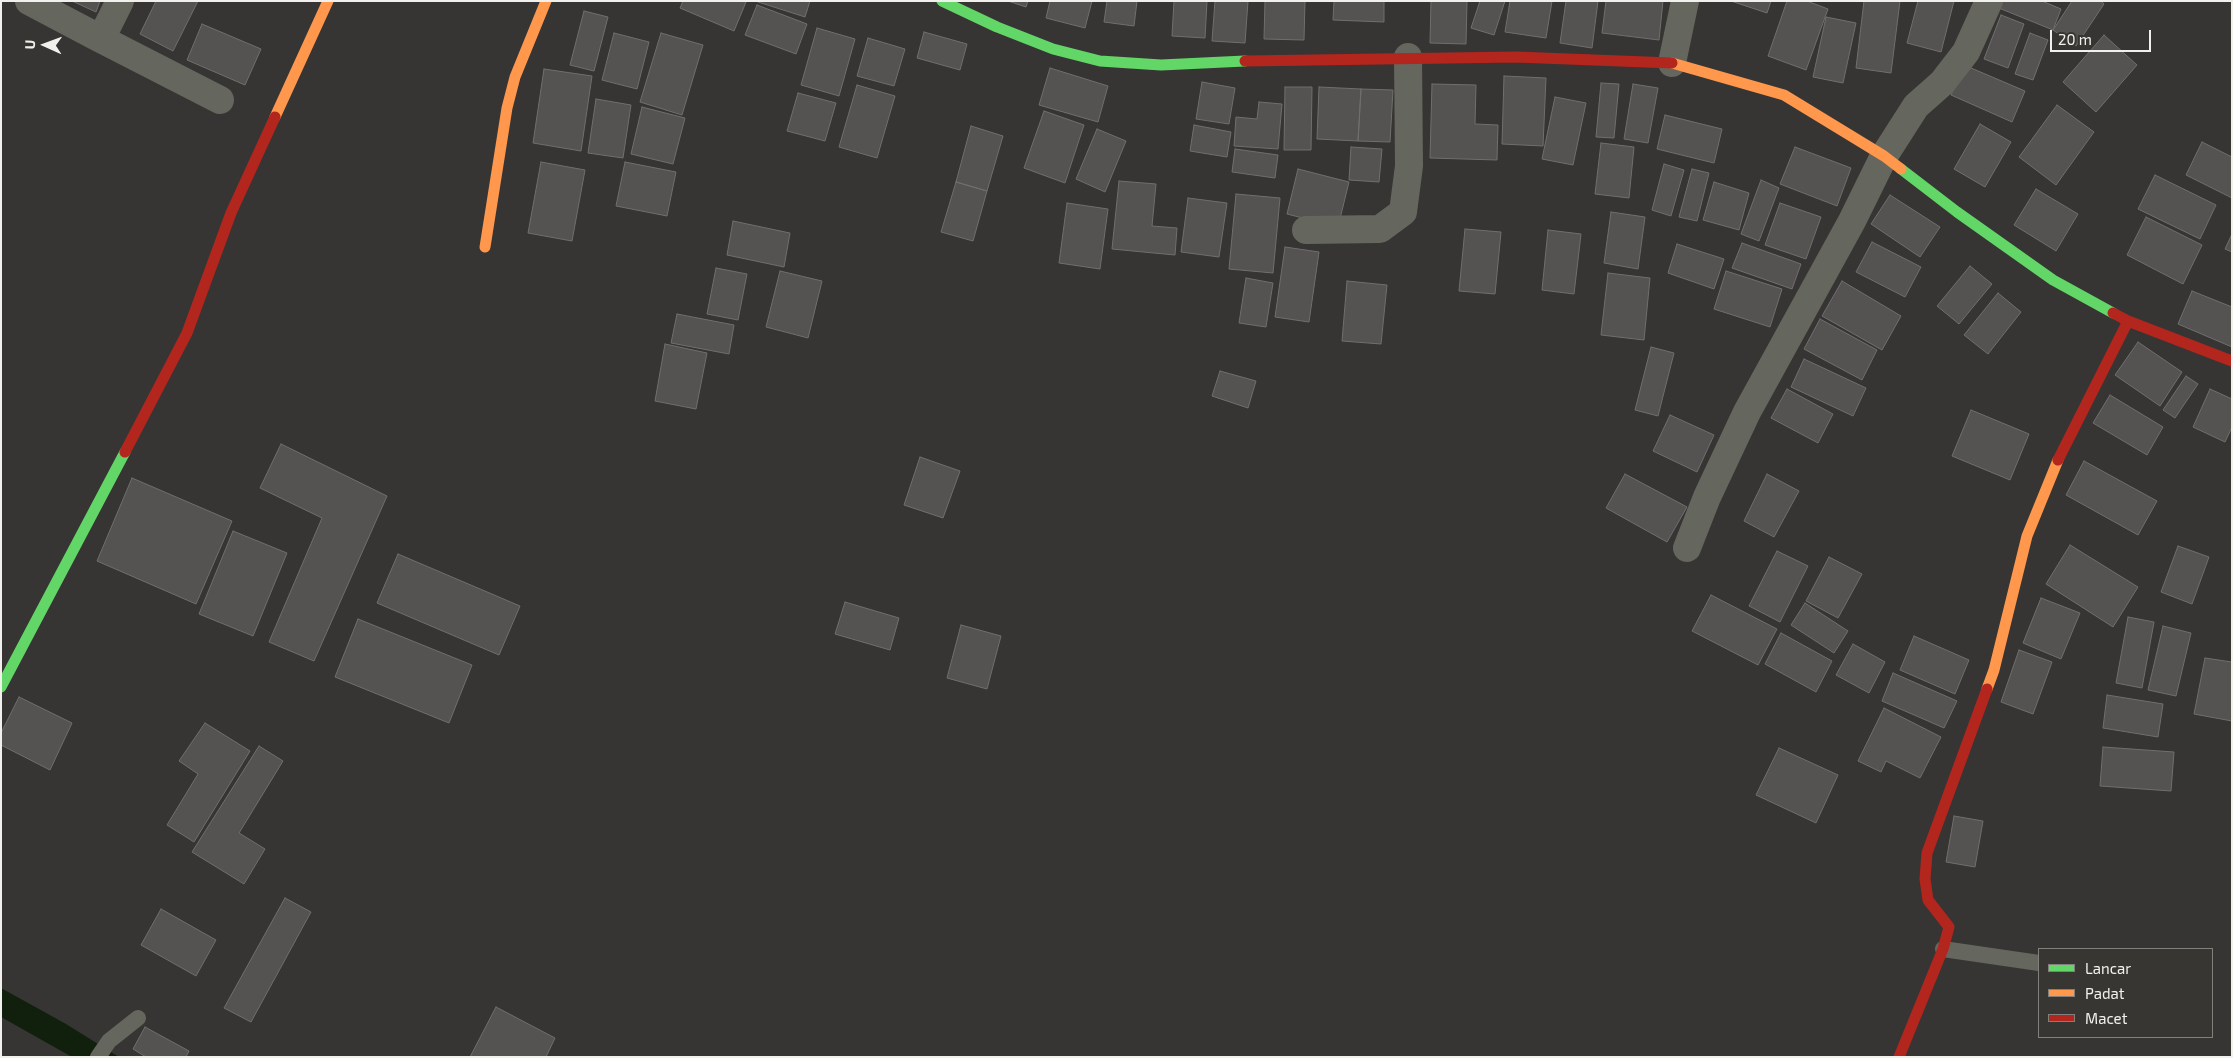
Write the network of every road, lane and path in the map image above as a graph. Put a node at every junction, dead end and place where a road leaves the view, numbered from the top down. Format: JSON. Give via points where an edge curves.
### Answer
{"nodes":[{"id":1,"x":29,"y":1,"type":"edge"},
{"id":2,"x":120,"y":1,"type":"edge"},
{"id":3,"x":328,"y":1,"type":"edge"},
{"id":4,"x":546,"y":1,"type":"edge"},
{"id":5,"x":942,"y":1,"type":"edge"},
{"id":6,"x":1685,"y":1,"type":"edge"},
{"id":7,"x":1989,"y":1,"type":"edge"},
{"id":8,"x":101,"y":39,"type":"junction"},
{"id":9,"x":1408,"y":57,"type":"junction"},
{"id":10,"x":1672,"y":63,"type":"junction"},
{"id":11,"x":220,"y":100,"type":"dead end"},
{"id":12,"x":1884,"y":156,"type":"junction"},
{"id":13,"x":1306,"y":230,"type":"dead end"},
{"id":14,"x":485,"y":247,"type":"dead end"},
{"id":15,"x":2128,"y":321,"type":"junction"},
{"id":16,"x":2232,"y":361,"type":"edge"},
{"id":17,"x":1687,"y":548,"type":"dead end"},
{"id":18,"x":1,"y":687,"type":"edge"},
{"id":19,"x":1944,"y":949,"type":"junction"},
{"id":20,"x":2038,"y":963,"type":"edge"},
{"id":21,"x":138,"y":1018,"type":"dead end"},
{"id":22,"x":98,"y":1057,"type":"edge"},
{"id":23,"x":1899,"y":1057,"type":"edge"}],
"edges":[{"from":1,"to":8,"type":"street"},
{"from":2,"to":8,"type":"street"},
{"from":3,"to":18,"type":"street","via":[[232,213],[187,333]]},
{"from":4,"to":14,"type":"street","via":[[509,100]]},
{"from":5,"to":9,"type":"street","via":[[997,28],[1053,49],[1100,61],[1161,65]]},
{"from":6,"to":10,"type":"street"},
{"from":7,"to":12,"type":"street","via":[[1966,52],[1942,83],[1916,106]]},
{"from":8,"to":11,"type":"street"},
{"from":9,"to":10,"type":"street"},
{"from":9,"to":13,"type":"street","via":[[1409,166],[1403,212],[1380,229]]},
{"from":10,"to":12,"type":"street","via":[[1784,95]]},
{"from":12,"to":15,"type":"street","via":[[2053,280]]},
{"from":12,"to":17,"type":"street","via":[[1834,255],[1747,412]]},
{"from":15,"to":16,"type":"street"},
{"from":15,"to":19,"type":"street","via":[[2058,460],[2027,536],[1994,670],[1927,853],[1925,879],[1928,900],[1949,927]]},
{"from":19,"to":20,"type":"lane"},
{"from":19,"to":23,"type":"street"},
{"from":21,"to":22,"type":"lane","via":[[109,1041]]}]}
